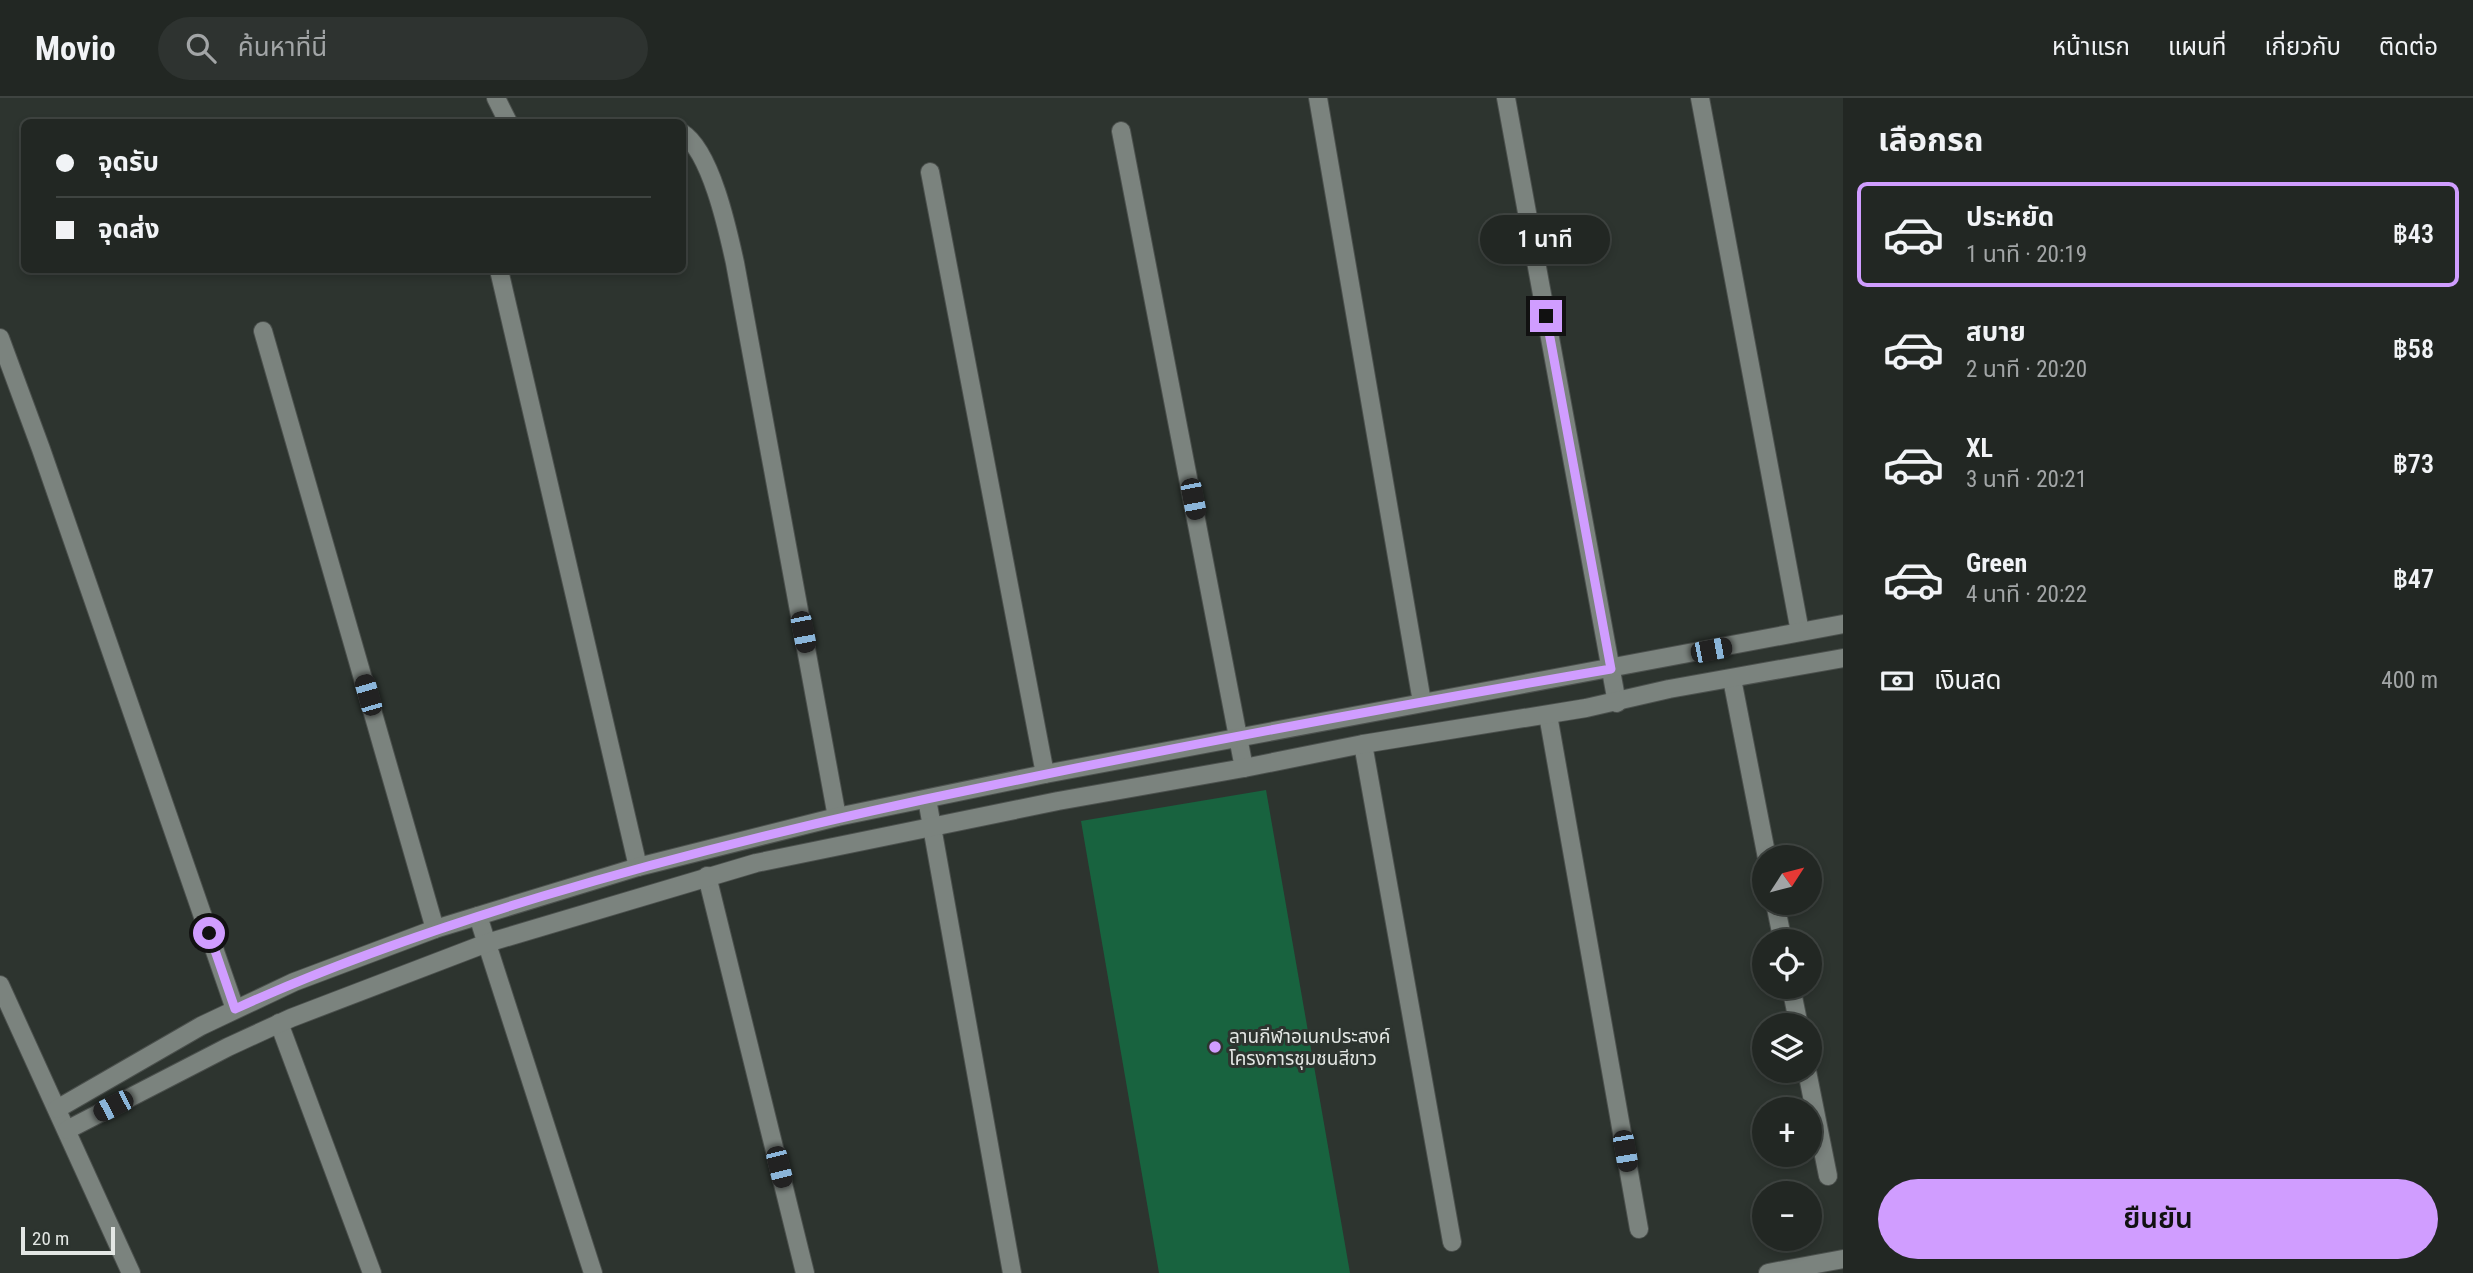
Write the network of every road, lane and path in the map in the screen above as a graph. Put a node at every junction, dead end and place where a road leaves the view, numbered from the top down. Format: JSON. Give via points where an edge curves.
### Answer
{"nodes":[{"id":1,"x":496,"y":98,"type":"edge"},
{"id":2,"x":1318,"y":98,"type":"edge"},
{"id":3,"x":1506,"y":98,"type":"edge"},
{"id":4,"x":1700,"y":98,"type":"edge"},
{"id":5,"x":506,"y":119,"type":"edge"},
{"id":6,"x":1121,"y":131,"type":"dead end"},
{"id":7,"x":686,"y":137,"type":"edge"},
{"id":8,"x":930,"y":172,"type":"dead end"},
{"id":9,"x":500,"y":273,"type":"edge"},
{"id":10,"x":263,"y":331,"type":"dead end"},
{"id":11,"x":0,"y":338,"type":"edge"},
{"id":12,"x":1843,"y":624,"type":"edge"},
{"id":13,"x":1800,"y":632,"type":"junction"},
{"id":14,"x":1843,"y":658,"type":"edge"},
{"id":15,"x":1611,"y":669,"type":"junction"},
{"id":16,"x":1732,"y":679,"type":"junction"},
{"id":17,"x":1422,"y":702,"type":"junction"},
{"id":18,"x":1617,"y":703,"type":"junction"},
{"id":19,"x":1548,"y":715,"type":"junction"},
{"id":20,"x":1239,"y":736,"type":"junction"},
{"id":21,"x":1363,"y":744,"type":"junction"},
{"id":22,"x":1244,"y":768,"type":"junction"},
{"id":23,"x":1045,"y":774,"type":"junction"},
{"id":24,"x":927,"y":799,"type":"junction"},
{"id":25,"x":836,"y":817,"type":"junction"},
{"id":26,"x":933,"y":827,"type":"junction"},
{"id":27,"x":1764,"y":845,"type":"edge"},
{"id":28,"x":638,"y":867,"type":"junction"},
{"id":29,"x":707,"y":876,"type":"junction"},
{"id":30,"x":478,"y":916,"type":"junction"},
{"id":31,"x":435,"y":929,"type":"junction"},
{"id":32,"x":487,"y":943,"type":"junction"},
{"id":33,"x":0,"y":985,"type":"edge"},
{"id":34,"x":235,"y":1009,"type":"junction"},
{"id":35,"x":279,"y":1023,"type":"junction"},
{"id":36,"x":1810,"y":1083,"type":"edge"},
{"id":37,"x":57,"y":1109,"type":"junction"},
{"id":38,"x":67,"y":1130,"type":"junction"},
{"id":39,"x":1828,"y":1176,"type":"dead end"},
{"id":40,"x":1639,"y":1229,"type":"dead end"},
{"id":41,"x":1452,"y":1242,"type":"dead end"},
{"id":42,"x":1843,"y":1259,"type":"edge"},
{"id":43,"x":1780,"y":1272,"type":"edge"},
{"id":44,"x":131,"y":1273,"type":"edge"},
{"id":45,"x":372,"y":1273,"type":"edge"},
{"id":46,"x":593,"y":1273,"type":"edge"},
{"id":47,"x":805,"y":1273,"type":"edge"},
{"id":48,"x":1012,"y":1273,"type":"edge"}],
"edges":[{"from":1,"to":5,"type":"street"},
{"from":2,"to":17,"type":"street"},
{"from":3,"to":15,"type":"street"},
{"from":4,"to":13,"type":"street"},
{"from":6,"to":20,"type":"street"},
{"from":7,"to":25,"type":"street","via":[[706,167],[735,263]]},
{"from":8,"to":23,"type":"street"},
{"from":9,"to":28,"type":"street"},
{"from":10,"to":31,"type":"street"},
{"from":11,"to":34,"type":"street"},
{"from":12,"to":13,"type":"street"},
{"from":13,"to":15,"type":"street"},
{"from":14,"to":16,"type":"street"},
{"from":15,"to":17,"type":"street"},
{"from":15,"to":18,"type":"street"},
{"from":16,"to":18,"type":"street"},
{"from":16,"to":27,"type":"street"},
{"from":17,"to":20,"type":"street"},
{"from":18,"to":19,"type":"street"},
{"from":19,"to":21,"type":"street"},
{"from":19,"to":40,"type":"street"},
{"from":20,"to":22,"type":"street"},
{"from":20,"to":23,"type":"street"},
{"from":21,"to":22,"type":"street"},
{"from":21,"to":41,"type":"street"},
{"from":22,"to":26,"type":"street"},
{"from":23,"to":24,"type":"street"},
{"from":24,"to":25,"type":"street"},
{"from":24,"to":26,"type":"street"},
{"from":25,"to":28,"type":"street"},
{"from":26,"to":29,"type":"street"},
{"from":26,"to":48,"type":"street"},
{"from":28,"to":30,"type":"street"},
{"from":29,"to":32,"type":"street"},
{"from":29,"to":47,"type":"street"},
{"from":30,"to":31,"type":"street"},
{"from":30,"to":32,"type":"street"},
{"from":31,"to":34,"type":"street"},
{"from":32,"to":35,"type":"street"},
{"from":32,"to":46,"type":"street"},
{"from":33,"to":37,"type":"street"},
{"from":34,"to":37,"type":"street"},
{"from":35,"to":38,"type":"street"},
{"from":35,"to":45,"type":"street"},
{"from":36,"to":39,"type":"street"},
{"from":37,"to":38,"type":"street"},
{"from":38,"to":44,"type":"street"},
{"from":42,"to":43,"type":"street"}]}
